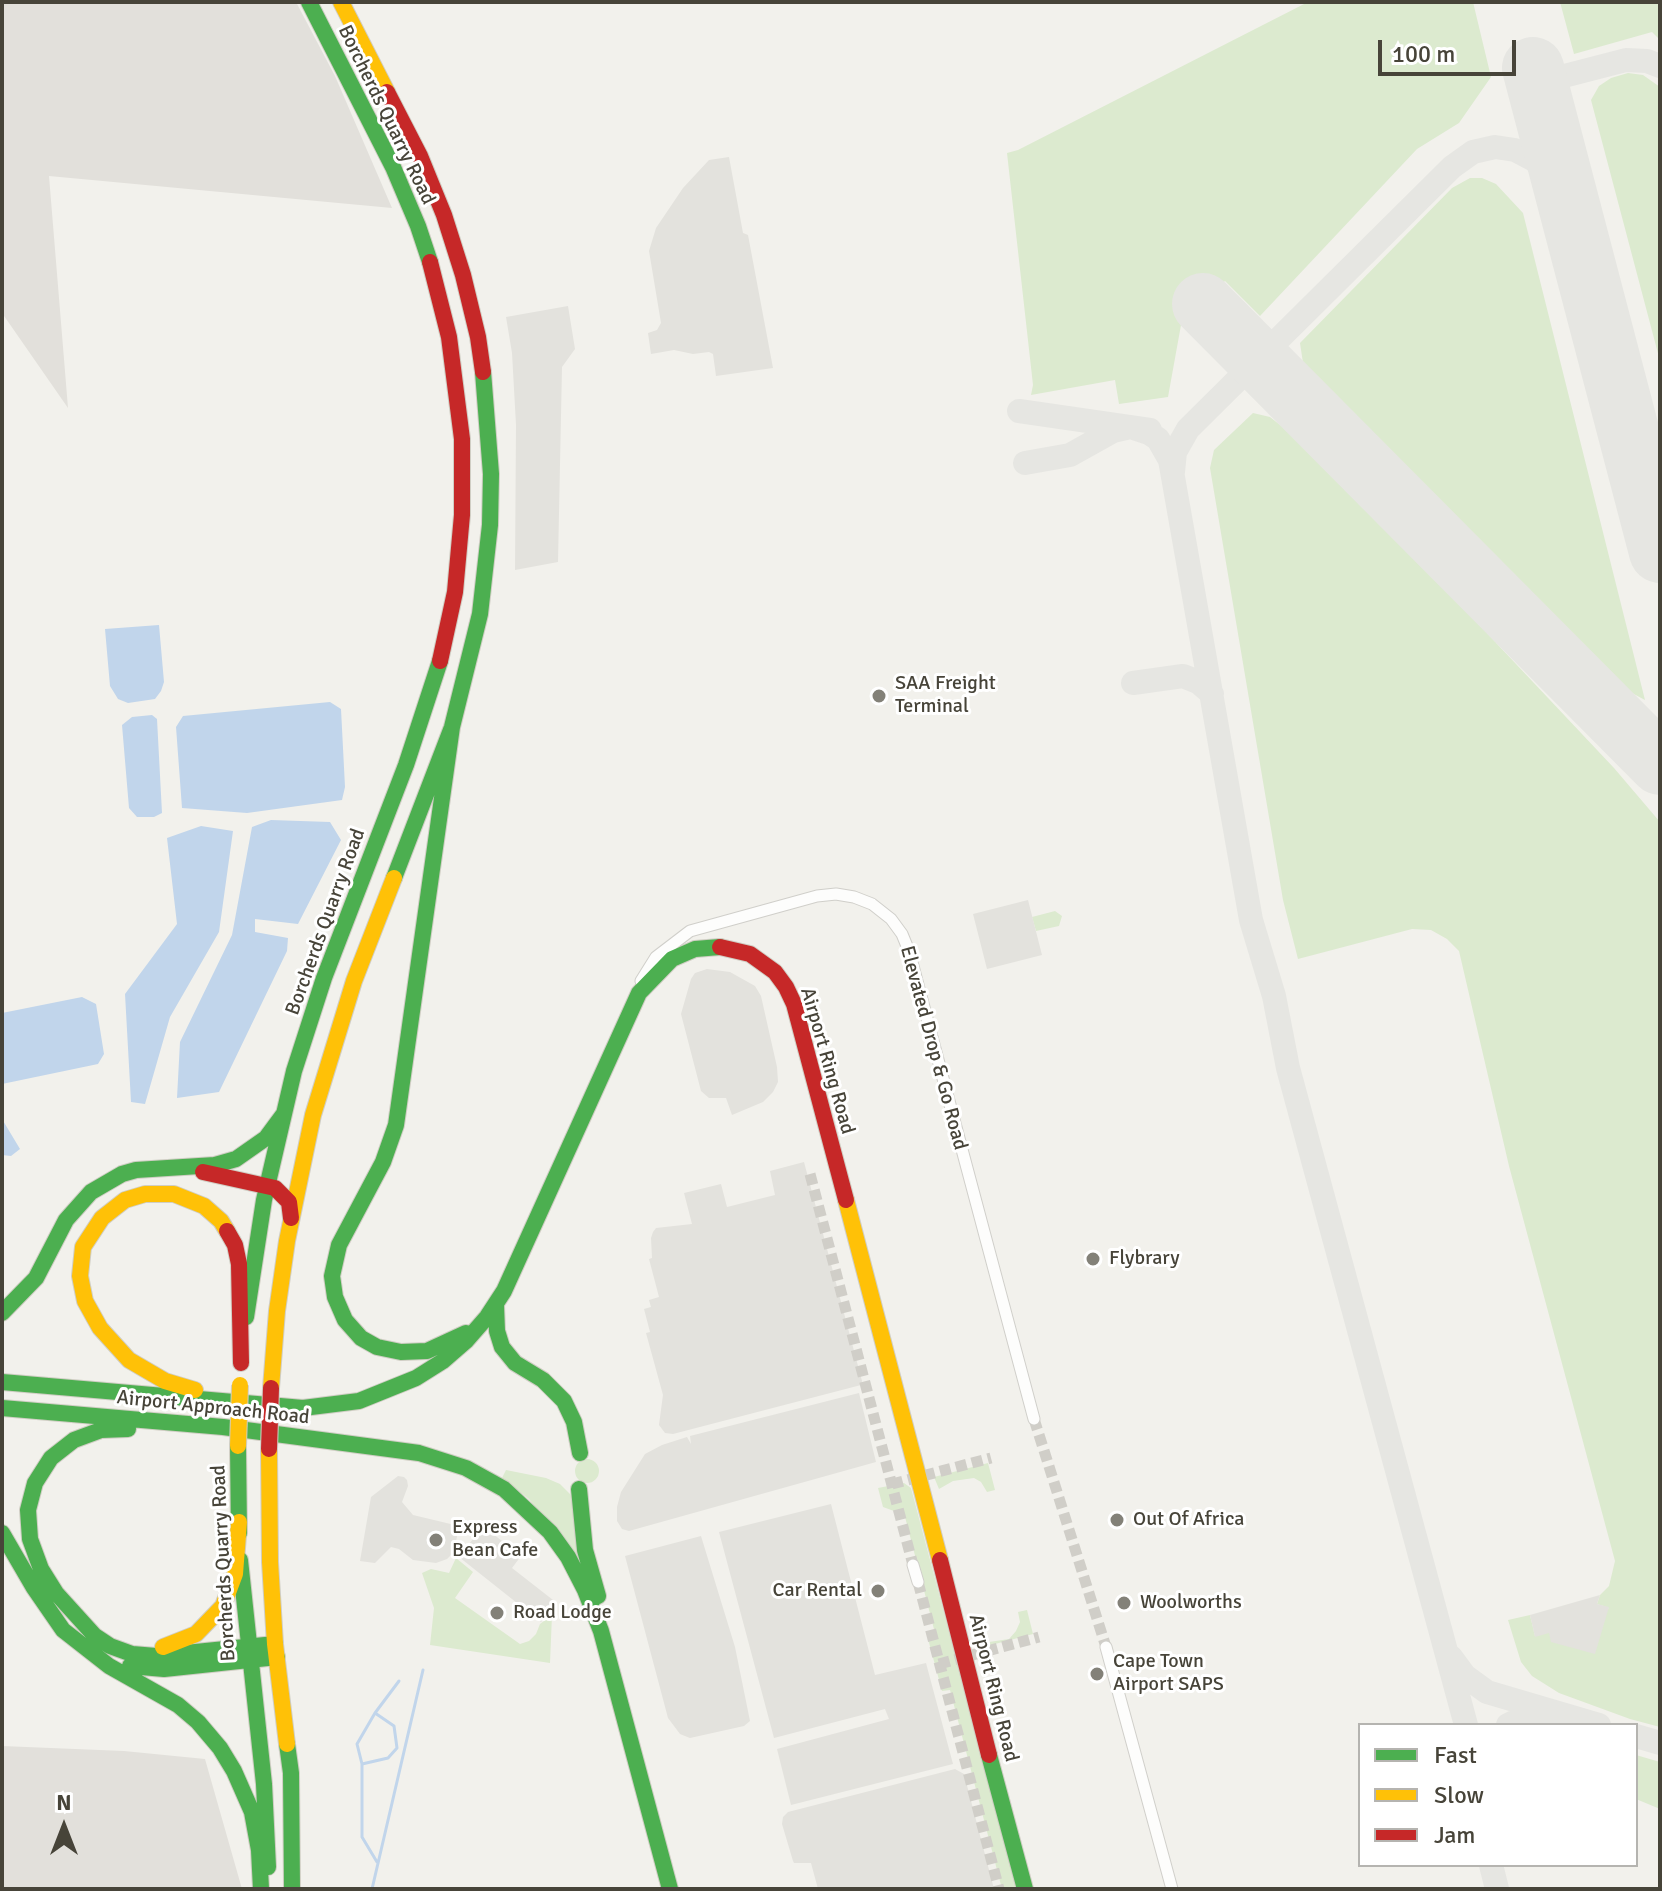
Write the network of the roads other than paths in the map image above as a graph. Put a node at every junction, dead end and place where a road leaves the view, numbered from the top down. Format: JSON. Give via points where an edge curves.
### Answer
{"nodes":[{"id":1,"x":309,"y":2,"type":"edge"},
{"id":2,"x":341,"y":2,"type":"edge"},
{"id":3,"x":452,"y":727,"type":"junction"},
{"id":4,"x":639,"y":993,"type":"junction"},
{"id":5,"x":283,"y":1115,"type":"junction"},
{"id":6,"x":180,"y":1167,"type":"junction"},
{"id":7,"x":267,"y":1185,"type":"junction"},
{"id":8,"x":291,"y":1218,"type":"junction"},
{"id":9,"x":496,"y":1305,"type":"junction"},
{"id":10,"x":2,"y":1313,"type":"edge"},
{"id":11,"x":476,"y":1329,"type":"junction"},
{"id":12,"x":241,"y":1363,"type":"junction"},
{"id":13,"x":2,"y":1382,"type":"edge"},
{"id":14,"x":228,"y":1401,"type":"junction"},
{"id":15,"x":2,"y":1408,"type":"edge"},
{"id":16,"x":284,"y":1408,"type":"joint"},
{"id":17,"x":1034,"y":1419,"type":"tunnel mouth"},
{"id":18,"x":223,"y":1427,"type":"junction"},
{"id":19,"x":580,"y":1453,"type":"dead end"},
{"id":20,"x":579,"y":1489,"type":"dead end"},
{"id":21,"x":239,"y":1522,"type":"junction"},
{"id":22,"x":2,"y":1533,"type":"edge"},
{"id":23,"x":913,"y":1565,"type":"tunnel mouth"},
{"id":24,"x":918,"y":1582,"type":"tunnel mouth"},
{"id":25,"x":74,"y":1616,"type":"junction"},
{"id":26,"x":601,"y":1631,"type":"junction"},
{"id":27,"x":80,"y":1645,"type":"junction"},
{"id":28,"x":1106,"y":1647,"type":"tunnel mouth"},
{"id":29,"x":276,"y":1650,"type":"junction"},
{"id":30,"x":248,"y":1653,"type":"junction"},
{"id":31,"x":261,"y":1889,"type":"edge"},
{"id":32,"x":269,"y":1889,"type":"edge"},
{"id":33,"x":292,"y":1889,"type":"edge"},
{"id":34,"x":670,"y":1889,"type":"edge"},
{"id":35,"x":1025,"y":1889,"type":"edge"},
{"id":36,"x":1172,"y":1889,"type":"edge"}],
"edges":[{"from":1,"to":5,"type":"main road","name":"Borcherds Quarry Road","via":[[388,155],[430,262],[457,387],[463,502],[455,592],[436,677],[324,978]]},
{"from":2,"to":3,"type":"main road","name":"Borcherds Quarry Road","via":[[439,203],[463,275],[483,372],[491,474],[487,565],[473,653]]},
{"from":3,"to":8,"type":"main road","name":"Borcherds Quarry Road","via":[[343,1014],[313,1115]]},
{"from":3,"to":11,"type":"main road","via":[[396,1122],[383,1162],[338,1248],[332,1276],[345,1320],[377,1347],[427,1351]]},
{"from":4,"to":9,"type":"main road","name":"Airport Ring Road"},
{"from":4,"to":17,"type":"street","name":"Elevated Drop & Go Road","via":[[656,957],[690,931],[817,896],[848,896],[891,919],[902,934],[932,1038]]},
{"from":4,"to":35,"type":"main road","name":"Airport Ring Road","via":[[672,959],[695,949],[720,947],[761,960],[792,998]]},
{"from":5,"to":6,"type":"main road","via":[[266,1138],[236,1159]]},
{"from":5,"to":7,"type":"main road","name":"Borcherds Quarry Road"},
{"from":6,"to":7,"type":"main road"},
{"from":6,"to":10,"type":"main road","via":[[132,1171],[91,1192],[66,1220],[32,1283]]},
{"from":7,"to":8,"type":"main road","via":[[285,1196]]},
{"from":7,"to":12,"type":"main road","name":"Borcherds Quarry Road"},
{"from":8,"to":29,"type":"main road","name":"Borcherds Quarry Road","bridge":true,"via":[[271,1388],[268,1515]]},
{"from":9,"to":11,"type":"main road","name":"Airport Ring Road"},
{"from":9,"to":19,"type":"main road","via":[[502,1347],[564,1401]]},
{"from":11,"to":16,"type":"main road","name":"Airport Ring Road","via":[[443,1361],[388,1391],[334,1406]]},
{"from":12,"to":14,"type":"main road","via":[[239,1258],[221,1221],[199,1203],[164,1193],[129,1198],[105,1214],[85,1243],[80,1267],[83,1295],[100,1328],[129,1360],[152,1375]]},
{"from":12,"to":21,"type":"main road","name":"Borcherds Quarry Road","bridge":true},
{"from":13,"to":14,"type":"main road","name":"Airport Approach Road"},
{"from":14,"to":16,"type":"main road","name":"Airport Approach Road"},
{"from":15,"to":18,"type":"main road","name":"Airport Approach Road"},
{"from":18,"to":25,"type":"main road","via":[[101,1430],[68,1444],[46,1464],[30,1496],[28,1532],[41,1569]]},
{"from":18,"to":26,"type":"main road","name":"Airport Approach Road","via":[[419,1453],[480,1475],[504,1489],[554,1536],[574,1567]]},
{"from":20,"to":26,"type":"main road"},
{"from":21,"to":25,"type":"main road","via":[[229,1594],[211,1621],[190,1638],[158,1648],[130,1647],[102,1637]]},
{"from":21,"to":30,"type":"main road","name":"Borcherds Quarry Road"},
{"from":22,"to":27,"type":"main road","via":[[48,1610]]},
{"from":23,"to":24,"type":"street"},
{"from":25,"to":30,"type":"main road","via":[[103,1642],[140,1656]]},
{"from":26,"to":34,"type":"main road"},
{"from":27,"to":30,"type":"main road","via":[[112,1661],[145,1668]]},
{"from":27,"to":31,"type":"main road","via":[[178,1705],[220,1748],[252,1812]]},
{"from":28,"to":36,"type":"street"},
{"from":29,"to":30,"type":"main road"},
{"from":29,"to":33,"type":"main road","name":"Borcherds Quarry Road","via":[[292,1785]]},
{"from":30,"to":32,"type":"main road","name":"Borcherds Quarry Road","via":[[264,1784]]}]}
